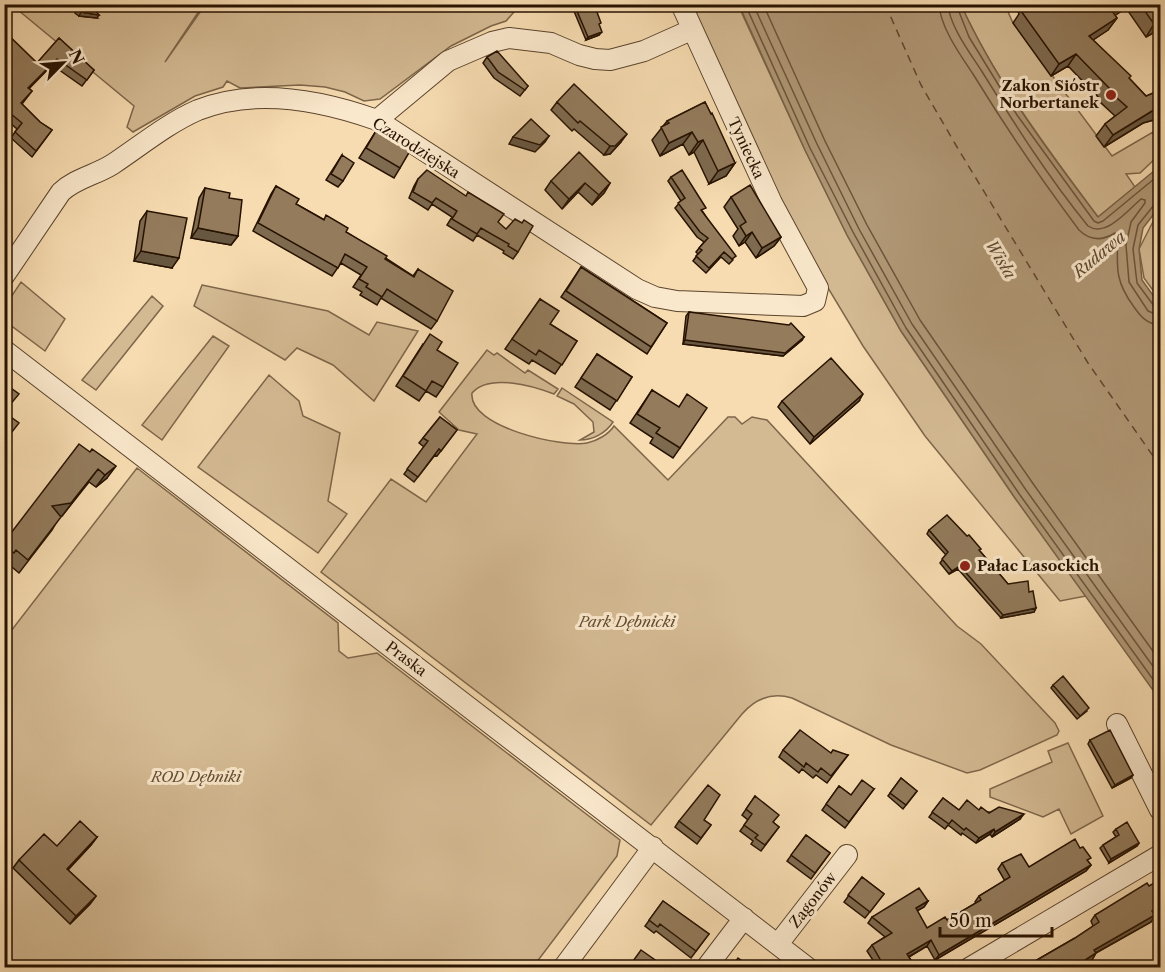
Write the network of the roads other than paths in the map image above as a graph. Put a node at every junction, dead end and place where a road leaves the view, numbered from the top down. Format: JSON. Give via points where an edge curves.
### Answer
{"nodes":[{"id":1,"x":681,"y":4,"type":"edge"},
{"id":2,"x":692,"y":30,"type":"junction"},
{"id":3,"x":377,"y":120,"type":"junction"},
{"id":4,"x":4,"y":276,"type":"edge"},
{"id":5,"x":818,"y":288,"type":"joint"},
{"id":6,"x":4,"y":350,"type":"edge"},
{"id":7,"x":1117,"y":724,"type":"dead end"},
{"id":8,"x":1161,"y":810,"type":"edge"},
{"id":9,"x":652,"y":848,"type":"junction"},
{"id":10,"x":847,"y":855,"type":"dead end"},
{"id":11,"x":1161,"y":855,"type":"edge"},
{"id":12,"x":744,"y":918,"type":"junction"},
{"id":13,"x":778,"y":944,"type":"junction"},
{"id":14,"x":563,"y":968,"type":"edge"},
{"id":15,"x":706,"y":968,"type":"edge"},
{"id":16,"x":808,"y":968,"type":"edge"},
{"id":17,"x":969,"y":968,"type":"edge"}],
"edges":[{"from":1,"to":2,"type":"street","name":"Tyniecka"},
{"from":2,"to":3,"type":"street","via":[[644,51],[610,60],[579,55],[551,43],[509,38],[492,42],[448,61]]},
{"from":2,"to":5,"type":"street","name":"Tyniecka","via":[[772,203]]},
{"from":3,"to":4,"type":"street","name":"Czarodziejska","via":[[302,99],[223,102],[197,111],[108,167],[69,184]]},
{"from":3,"to":5,"type":"street","name":"Czarodziejska","via":[[655,297],[803,306],[815,301]]},
{"from":6,"to":9,"type":"street","name":"Praska"},
{"from":7,"to":8,"type":"street"},
{"from":9,"to":12,"type":"street","name":"Praska"},
{"from":9,"to":14,"type":"street"},
{"from":10,"to":13,"type":"street","name":"Zagonów"},
{"from":11,"to":17,"type":"street"},
{"from":12,"to":13,"type":"street","name":"Praska"},
{"from":12,"to":15,"type":"street"},
{"from":13,"to":16,"type":"street","name":"Praska"}]}
